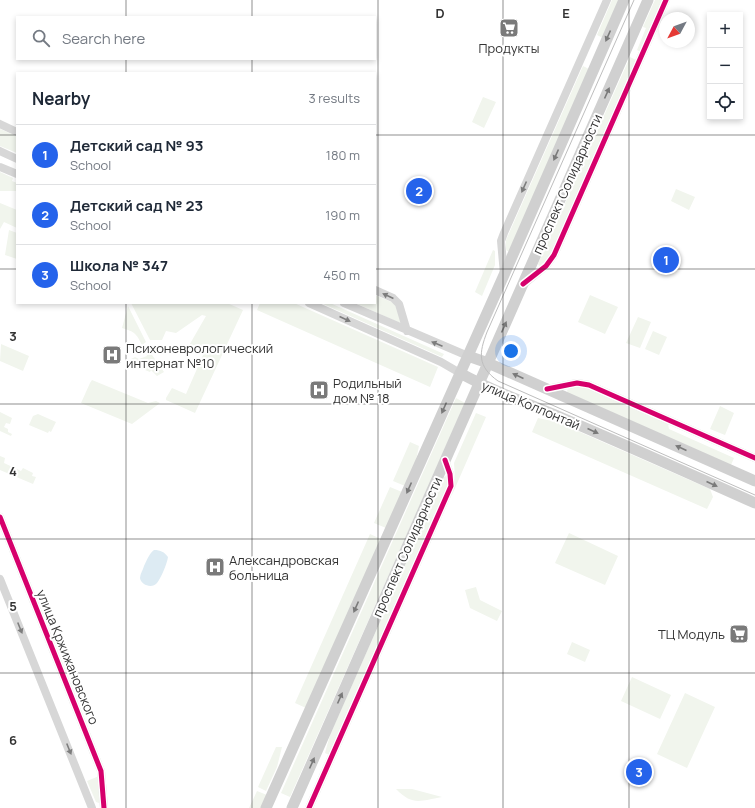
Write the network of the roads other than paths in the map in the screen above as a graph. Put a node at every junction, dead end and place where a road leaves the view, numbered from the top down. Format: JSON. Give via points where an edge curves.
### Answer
{"nodes":[{"id":1,"x":607,"y":0,"type":"edge"},
{"id":2,"x":624,"y":0,"type":"edge"},
{"id":3,"x":648,"y":0,"type":"edge"},
{"id":4,"x":666,"y":0,"type":"edge"},
{"id":5,"x":0,"y":124,"type":"edge"},
{"id":6,"x":16,"y":132,"type":"edge"},
{"id":7,"x":0,"y":151,"type":"edge"},
{"id":8,"x":16,"y":159,"type":"edge"},
{"id":9,"x":0,"y":167,"type":"edge"},
{"id":10,"x":16,"y":174,"type":"edge"},
{"id":11,"x":504,"y":275,"type":"junction"},
{"id":12,"x":523,"y":284,"type":"junction"},
{"id":13,"x":376,"y":290,"type":"edge"},
{"id":14,"x":311,"y":304,"type":"edge"},
{"id":15,"x":346,"y":304,"type":"edge"},
{"id":16,"x":407,"y":331,"type":"junction"},
{"id":17,"x":468,"y":356,"type":"junction"},
{"id":18,"x":488,"y":363,"type":"junction"},
{"id":19,"x":460,"y":373,"type":"junction"},
{"id":20,"x":479,"y":384,"type":"junction"},
{"id":21,"x":548,"y":389,"type":"junction"},
{"id":22,"x":755,"y":458,"type":"edge"},
{"id":23,"x":445,"y":460,"type":"junction"},
{"id":24,"x":755,"y":481,"type":"edge"},
{"id":25,"x":755,"y":503,"type":"edge"},
{"id":26,"x":0,"y":517,"type":"edge"},
{"id":27,"x":0,"y":579,"type":"edge"},
{"id":28,"x":104,"y":805,"type":"edge"},
{"id":29,"x":269,"y":805,"type":"edge"},
{"id":30,"x":91,"y":806,"type":"edge"},
{"id":31,"x":292,"y":808,"type":"edge"},
{"id":32,"x":309,"y":808,"type":"edge"}],
"edges":[{"from":1,"to":11,"type":"street","one_way":true,"via":[[501,240]]},
{"from":2,"to":11,"type":"main road","name":"проспект Солидарности","one_way":true},
{"from":12,"to":3,"type":"main road","name":"проспект Солидарности","one_way":true},
{"from":4,"to":12,"type":"street","via":[[554,255],[546,266]]},
{"from":5,"to":6,"type":"street"},
{"from":7,"to":8,"type":"street"},
{"from":9,"to":10,"type":"street"},
{"from":11,"to":17,"type":"main road","name":"проспект Солидарности"},
{"from":18,"to":12,"type":"main road","name":"проспект Солидарности","one_way":true},
{"from":16,"to":13,"type":"street","one_way":true,"via":[[397,301]]},
{"from":14,"to":19,"type":"street","name":"улица Коллонтай","one_way":true,"via":[[442,362]]},
{"from":15,"to":16,"type":"street","name":"улица Коллонтай"},
{"from":17,"to":16,"type":"street","name":"улица Коллонтай","one_way":true},
{"from":17,"to":18,"type":"main road","name":"улица Коллонтай"},
{"from":17,"to":19,"type":"main road","name":"проспект Солидарности"},
{"from":18,"to":20,"type":"main road","name":"проспект Солидарности"},
{"from":21,"to":18,"type":"main road","name":"улица Коллонтай","one_way":true},
{"from":19,"to":20,"type":"main road","name":"улица Коллонтай"},
{"from":19,"to":29,"type":"main road","name":"проспект Солидарности","one_way":true},
{"from":20,"to":23,"type":"main road","name":"проспект Солидарности"},
{"from":20,"to":25,"type":"main road","name":"улица Коллонтай","one_way":true},
{"from":21,"to":22,"type":"street","via":[[577,383],[589,385]]},
{"from":24,"to":21,"type":"main road","name":"улица Коллонтай","one_way":true},
{"from":31,"to":23,"type":"main road","name":"проспект Солидарности","one_way":true},
{"from":23,"to":32,"type":"street","via":[[451,486]]},
{"from":26,"to":28,"type":"street","name":"улица Кржижановского","via":[[101,771]]},
{"from":27,"to":30,"type":"street","one_way":true},
{"from":28,"to":30,"type":"street"}]}
